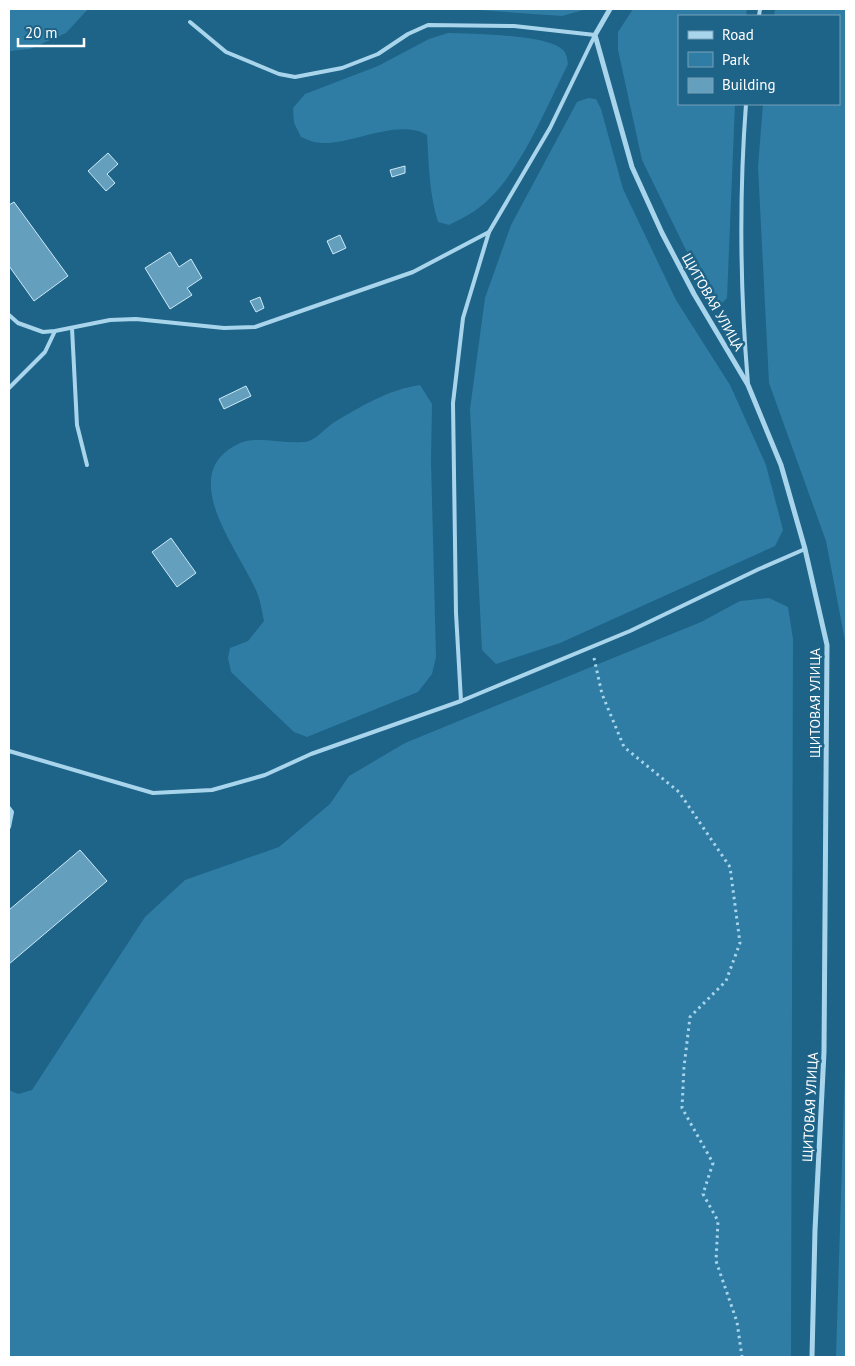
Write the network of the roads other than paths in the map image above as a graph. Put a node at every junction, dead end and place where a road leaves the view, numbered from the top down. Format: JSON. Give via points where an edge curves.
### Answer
{"nodes":[{"id":1,"x":610,"y":9,"type":"edge"},
{"id":2,"x":190,"y":22,"type":"dead end"},
{"id":3,"x":595,"y":35,"type":"junction"},
{"id":4,"x":746,"y":105,"type":"edge"},
{"id":5,"x":489,"y":232,"type":"junction"},
{"id":6,"x":9,"y":315,"type":"edge"},
{"id":7,"x":72,"y":328,"type":"junction"},
{"id":8,"x":55,"y":332,"type":"junction"},
{"id":9,"x":748,"y":385,"type":"junction"},
{"id":10,"x":9,"y":388,"type":"edge"},
{"id":11,"x":87,"y":465,"type":"dead end"},
{"id":12,"x":805,"y":549,"type":"junction"},
{"id":13,"x":462,"y":701,"type":"junction"},
{"id":14,"x":9,"y":750,"type":"edge"},
{"id":15,"x":9,"y":808,"type":"edge"},
{"id":16,"x":9,"y":827,"type":"edge"},
{"id":17,"x":812,"y":1357,"type":"edge"}],
"edges":[{"from":1,"to":3,"type":"street"},
{"from":2,"to":3,"type":"lane","via":[[226,52],[279,74],[295,77],[342,68],[378,54],[428,25],[514,26]]},
{"from":3,"to":5,"type":"lane","via":[[550,128]]},
{"from":3,"to":9,"type":"street","name":"ЩИТОВАЯ УЛИЦА","via":[[632,167],[694,294]]},
{"from":4,"to":9,"type":"lane","via":[[740,175]]},
{"from":5,"to":7,"type":"lane","via":[[413,272],[255,327],[224,328],[136,319],[110,320]]},
{"from":5,"to":13,"type":"lane","via":[[463,318],[454,403],[456,613]]},
{"from":6,"to":8,"type":"lane","via":[[18,323],[43,332]]},
{"from":7,"to":8,"type":"lane"},
{"from":7,"to":11,"type":"lane","via":[[77,425]]},
{"from":8,"to":10,"type":"lane","via":[[45,352]]},
{"from":9,"to":12,"type":"street","name":"ЩИТОВАЯ УЛИЦА","via":[[781,465]]},
{"from":12,"to":13,"type":"lane","via":[[591,647]]},
{"from":12,"to":17,"type":"street","name":"ЩИТОВАЯ УЛИЦА","via":[[827,645],[824,1052]]},
{"from":13,"to":14,"type":"lane","via":[[311,754],[265,775],[212,790],[153,793]]},
{"from":15,"to":16,"type":"lane","via":[[12,812]]}]}
